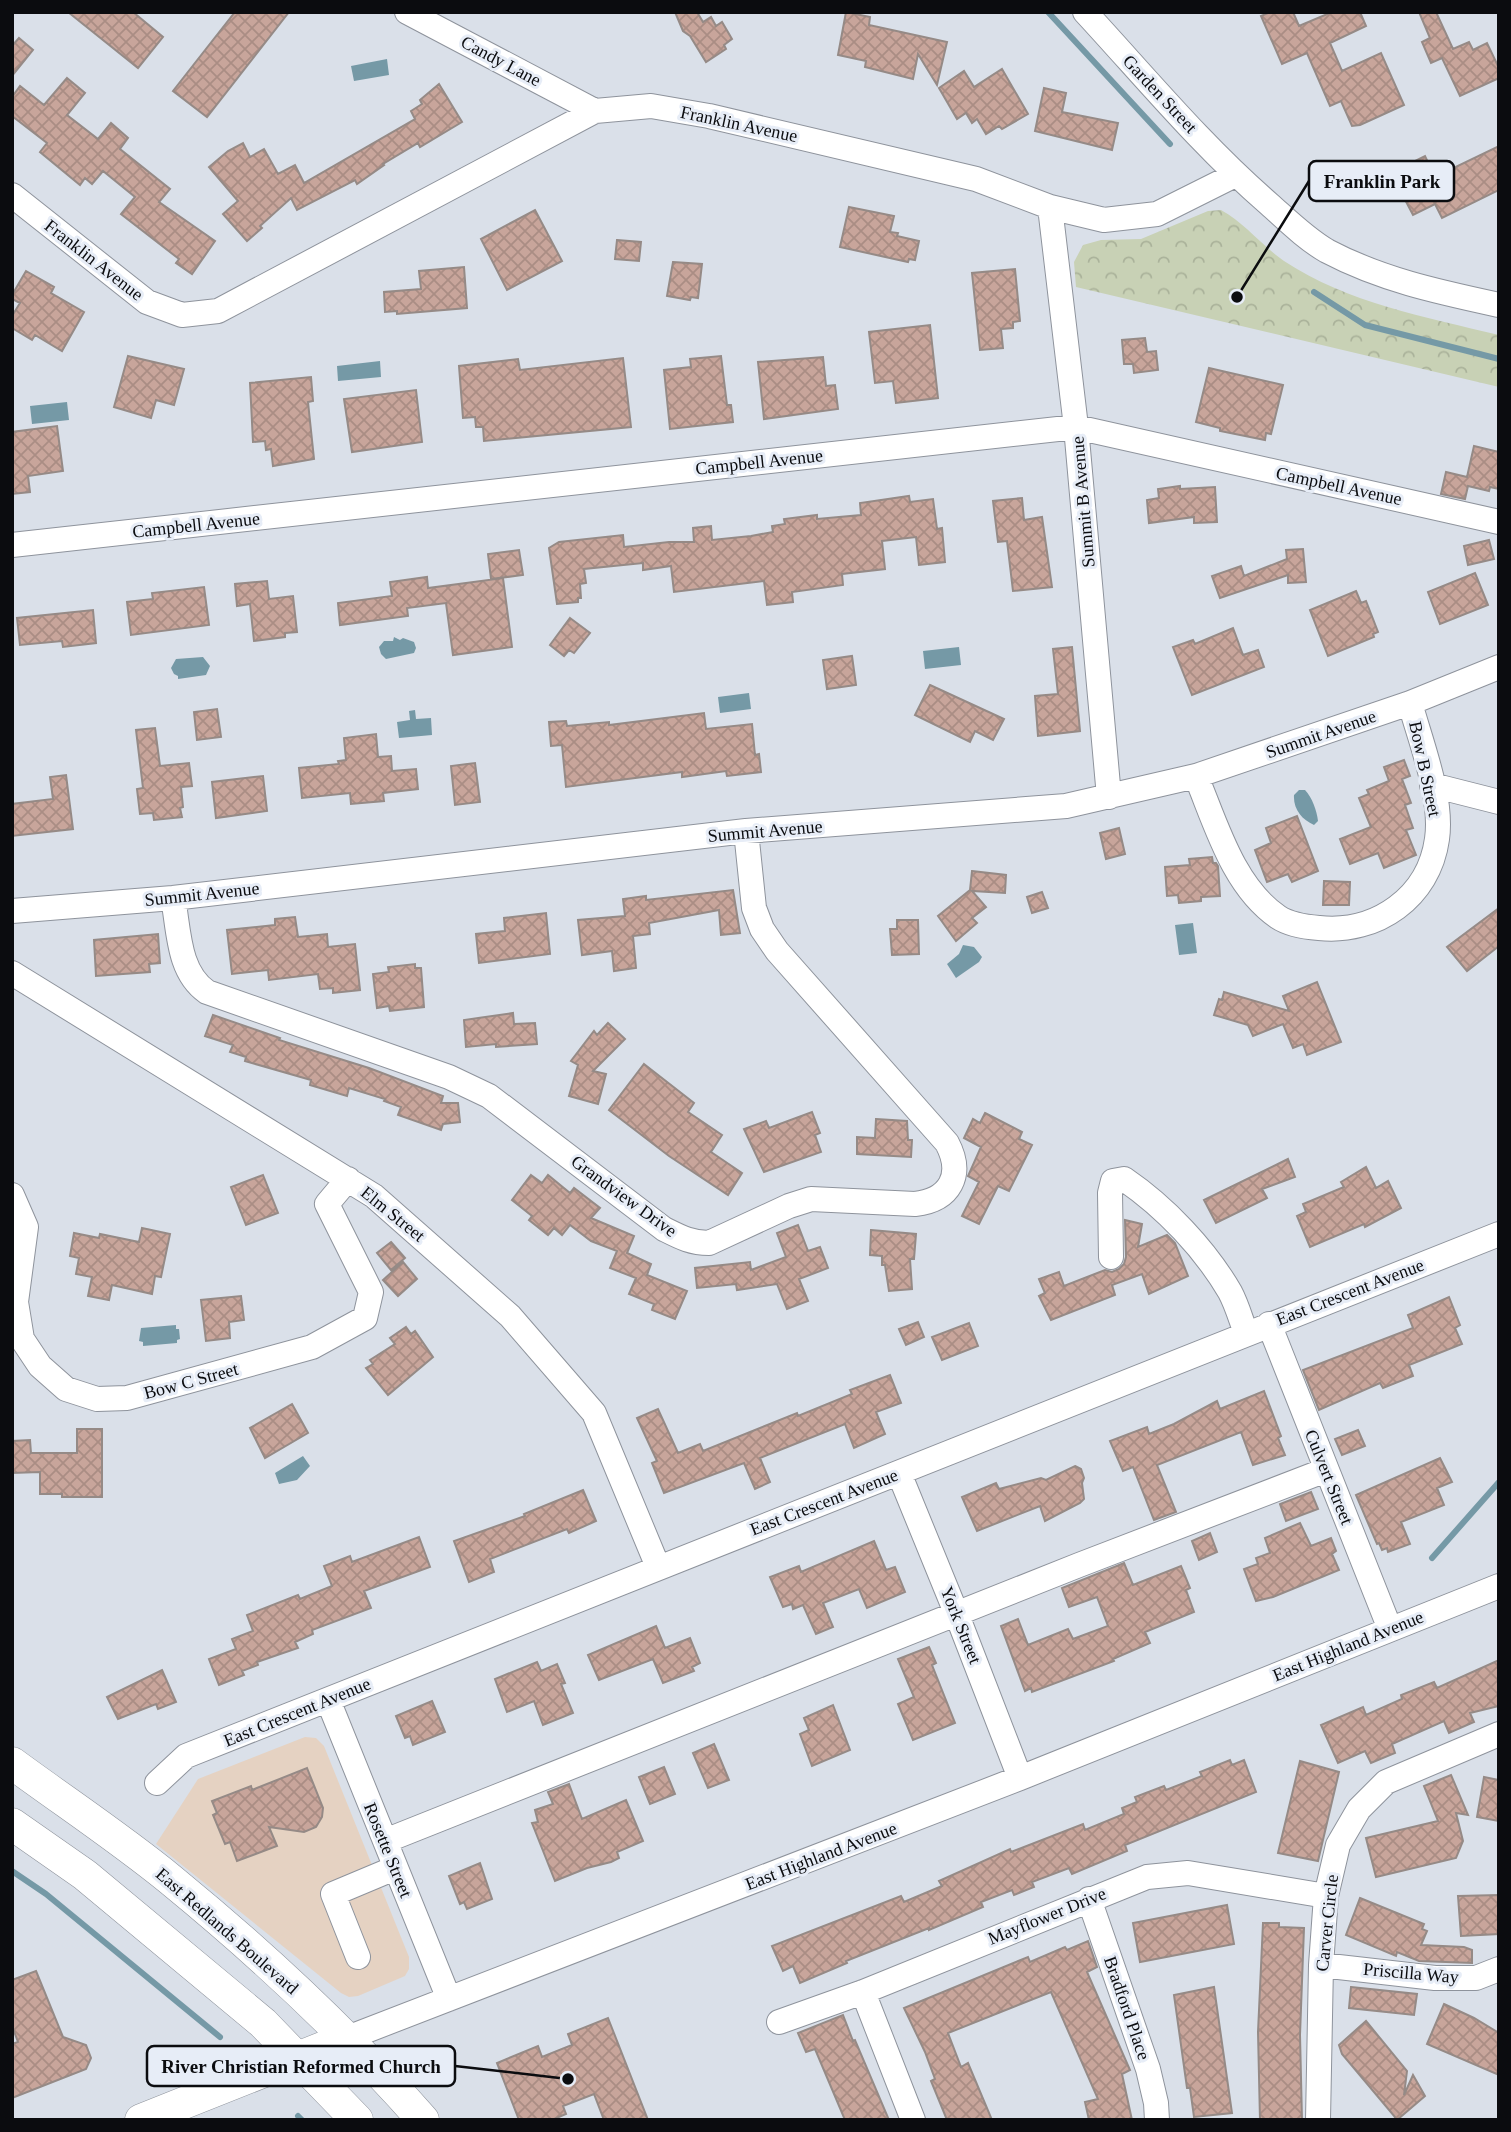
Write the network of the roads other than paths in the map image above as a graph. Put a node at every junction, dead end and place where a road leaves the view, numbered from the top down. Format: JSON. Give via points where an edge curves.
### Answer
{"nodes":[{"id":1,"x":407,"y":12,"type":"edge"},
{"id":2,"x":1085,"y":12,"type":"edge"},
{"id":3,"x":595,"y":111,"type":"junction"},
{"id":4,"x":1236,"y":175,"type":"junction"},
{"id":5,"x":12,"y":195,"type":"edge"},
{"id":6,"x":1050,"y":206,"type":"junction"},
{"id":7,"x":1499,"y":305,"type":"edge"},
{"id":8,"x":1076,"y":427,"type":"junction"},
{"id":9,"x":1499,"y":522,"type":"edge"},
{"id":10,"x":12,"y":545,"type":"edge"},
{"id":11,"x":1499,"y":667,"type":"edge"},
{"id":12,"x":1410,"y":703,"type":"junction"},
{"id":13,"x":1196,"y":776,"type":"junction"},
{"id":14,"x":1432,"y":785,"type":"junction"},
{"id":15,"x":1109,"y":797,"type":"junction"},
{"id":16,"x":1499,"y":802,"type":"edge"},
{"id":17,"x":746,"y":831,"type":"junction"},
{"id":18,"x":173,"y":898,"type":"junction"},
{"id":19,"x":12,"y":911,"type":"edge"},
{"id":20,"x":12,"y":973,"type":"edge"},
{"id":21,"x":348,"y":1179,"type":"junction"},
{"id":22,"x":12,"y":1195,"type":"edge"},
{"id":23,"x":1499,"y":1234,"type":"edge"},
{"id":24,"x":1111,"y":1257,"type":"dead end"},
{"id":25,"x":1269,"y":1324,"type":"junction"},
{"id":26,"x":1245,"y":1333,"type":"junction"},
{"id":27,"x":1326,"y":1470,"type":"junction"},
{"id":28,"x":898,"y":1473,"type":"junction"},
{"id":29,"x":658,"y":1567,"type":"junction"},
{"id":30,"x":1499,"y":1586,"type":"edge"},
{"id":31,"x":957,"y":1615,"type":"junction"},
{"id":32,"x":1390,"y":1629,"type":"junction"},
{"id":33,"x":328,"y":1700,"type":"junction"},
{"id":34,"x":1499,"y":1734,"type":"edge"},
{"id":35,"x":12,"y":1763,"type":"edge"},
{"id":36,"x":1020,"y":1778,"type":"junction"},
{"id":37,"x":157,"y":1783,"type":"dead end"},
{"id":38,"x":12,"y":1824,"type":"edge"},
{"id":39,"x":385,"y":1841,"type":"junction"},
{"id":40,"x":395,"y":1868,"type":"junction"},
{"id":41,"x":1326,"y":1896,"type":"junction"},
{"id":42,"x":1089,"y":1899,"type":"junction"},
{"id":43,"x":358,"y":1957,"type":"dead end"},
{"id":44,"x":1321,"y":1965,"type":"junction"},
{"id":45,"x":1499,"y":1969,"type":"edge"},
{"id":46,"x":863,"y":1992,"type":"junction"},
{"id":47,"x":449,"y":1999,"type":"junction"},
{"id":48,"x":779,"y":2022,"type":"dead end"},
{"id":49,"x":345,"y":2039,"type":"junction"},
{"id":50,"x":297,"y":2057,"type":"junction"},
{"id":51,"x":141,"y":2120,"type":"edge"},
{"id":52,"x":356,"y":2120,"type":"edge"},
{"id":53,"x":423,"y":2120,"type":"edge"},
{"id":54,"x":913,"y":2120,"type":"edge"},
{"id":55,"x":1157,"y":2120,"type":"edge"},
{"id":56,"x":1318,"y":2120,"type":"edge"}],
"edges":[{"from":1,"to":3,"type":"street","name":"Candy Lane"},
{"from":2,"to":4,"type":"street","name":"Garden Street"},
{"from":3,"to":5,"type":"street","name":"Franklin Avenue","via":[[218,311],[182,315],[148,302]]},
{"from":3,"to":6,"type":"street","name":"Franklin Avenue","via":[[651,106],[709,116],[976,179]]},
{"from":4,"to":6,"type":"street","name":"Franklin Avenue","via":[[1157,214],[1104,220]]},
{"from":4,"to":7,"type":"street","via":[[1324,249],[1365,270],[1416,288]]},
{"from":6,"to":8,"type":"street","name":"Summit B Avenue"},
{"from":8,"to":9,"type":"street","name":"Campbell Avenue"},
{"from":8,"to":10,"type":"street","name":"Campbell Avenue"},
{"from":8,"to":15,"type":"street","name":"Summit B Avenue"},
{"from":11,"to":12,"type":"street","name":"Summit Avenue"},
{"from":12,"to":13,"type":"street","name":"Summit Avenue"},
{"from":12,"to":14,"type":"street","name":"Bow B Street"},
{"from":13,"to":14,"type":"street","name":"Bow B Street","via":[[1230,857],[1265,905],[1296,925],[1329,929],[1382,918],[1414,893],[1433,860],[1438,837]]},
{"from":13,"to":15,"type":"street","name":"Summit Avenue"},
{"from":14,"to":16,"type":"street"},
{"from":15,"to":17,"type":"street","name":"Summit Avenue","via":[[1066,806]]},
{"from":17,"to":18,"type":"street","name":"Summit Avenue"},
{"from":17,"to":18,"type":"street","name":"Grandview Drive","via":[[754,908],[762,929],[947,1143],[955,1173],[940,1198],[915,1204],[811,1199],[709,1242],[685,1240],[664,1229],[489,1096],[449,1077],[207,992],[188,973]]},
{"from":18,"to":19,"type":"street","name":"Summit Avenue"},
{"from":20,"to":21,"type":"street","name":"Elm Street"},
{"from":21,"to":22,"type":"street","name":"Bow C Street","via":[[327,1204],[371,1292],[365,1318],[312,1347],[127,1398],[97,1399],[66,1389],[40,1366],[22,1339],[16,1302],[26,1227]]},
{"from":21,"to":29,"type":"street","name":"Elm Street","via":[[374,1196],[510,1316],[594,1413]]},
{"from":23,"to":25,"type":"street","name":"East Crescent Avenue"},
{"from":24,"to":26,"type":"street","via":[[1110,1193],[1113,1181],[1124,1179],[1147,1195],[1205,1255],[1231,1294]]},
{"from":25,"to":26,"type":"street","name":"East Crescent Avenue"},
{"from":25,"to":27,"type":"street","name":"Culvert Street"},
{"from":26,"to":28,"type":"street","name":"East Crescent Avenue"},
{"from":27,"to":31,"type":"street"},
{"from":27,"to":32,"type":"street","name":"Culvert Street"},
{"from":28,"to":29,"type":"street","name":"East Crescent Avenue"},
{"from":28,"to":31,"type":"street","name":"York Street"},
{"from":29,"to":33,"type":"street","name":"East Crescent Avenue"},
{"from":30,"to":32,"type":"street","name":"East Highland Avenue"},
{"from":31,"to":36,"type":"street","name":"York Street"},
{"from":31,"to":39,"type":"street"},
{"from":32,"to":36,"type":"street","name":"East Highland Avenue"},
{"from":33,"to":37,"type":"street","name":"East Crescent Avenue","via":[[186,1756]]},
{"from":33,"to":39,"type":"street","name":"Rosette Street"},
{"from":34,"to":41,"type":"street","name":"Carver Circle","via":[[1386,1782],[1372,1794],[1338,1846]]},
{"from":35,"to":49,"type":"main road","name":"East Redlands Boulevard","via":[[171,1880]]},
{"from":36,"to":47,"type":"street","name":"East Highland Avenue"},
{"from":38,"to":50,"type":"main road","via":[[86,1875],[263,2023]]},
{"from":39,"to":40,"type":"street","name":"Rosette Street"},
{"from":40,"to":43,"type":"street","via":[[333,1894]]},
{"from":40,"to":47,"type":"street","name":"Rosette Street"},
{"from":41,"to":42,"type":"street","name":"Mayflower Drive","via":[[1177,1873],[1147,1877]]},
{"from":41,"to":44,"type":"street","name":"Carver Circle"},
{"from":42,"to":46,"type":"street","name":"Mayflower Drive"},
{"from":42,"to":55,"type":"street","name":"Bradford Place","via":[[1148,2069]]},
{"from":44,"to":45,"type":"street","name":"Priscilla Way","via":[[1435,1978],[1476,1978]]},
{"from":44,"to":56,"type":"street","name":"Carver Circle"},
{"from":46,"to":48,"type":"street","name":"Mayflower Drive"},
{"from":46,"to":54,"type":"street"},
{"from":47,"to":49,"type":"street","name":"East Highland Avenue"},
{"from":49,"to":50,"type":"main road","name":"East Highland Avenue"},
{"from":49,"to":53,"type":"main road","name":"East Redlands Boulevard","via":[[380,2070]]},
{"from":50,"to":51,"type":"main road","name":"East Highland Avenue"},
{"from":50,"to":52,"type":"main road"}]}
